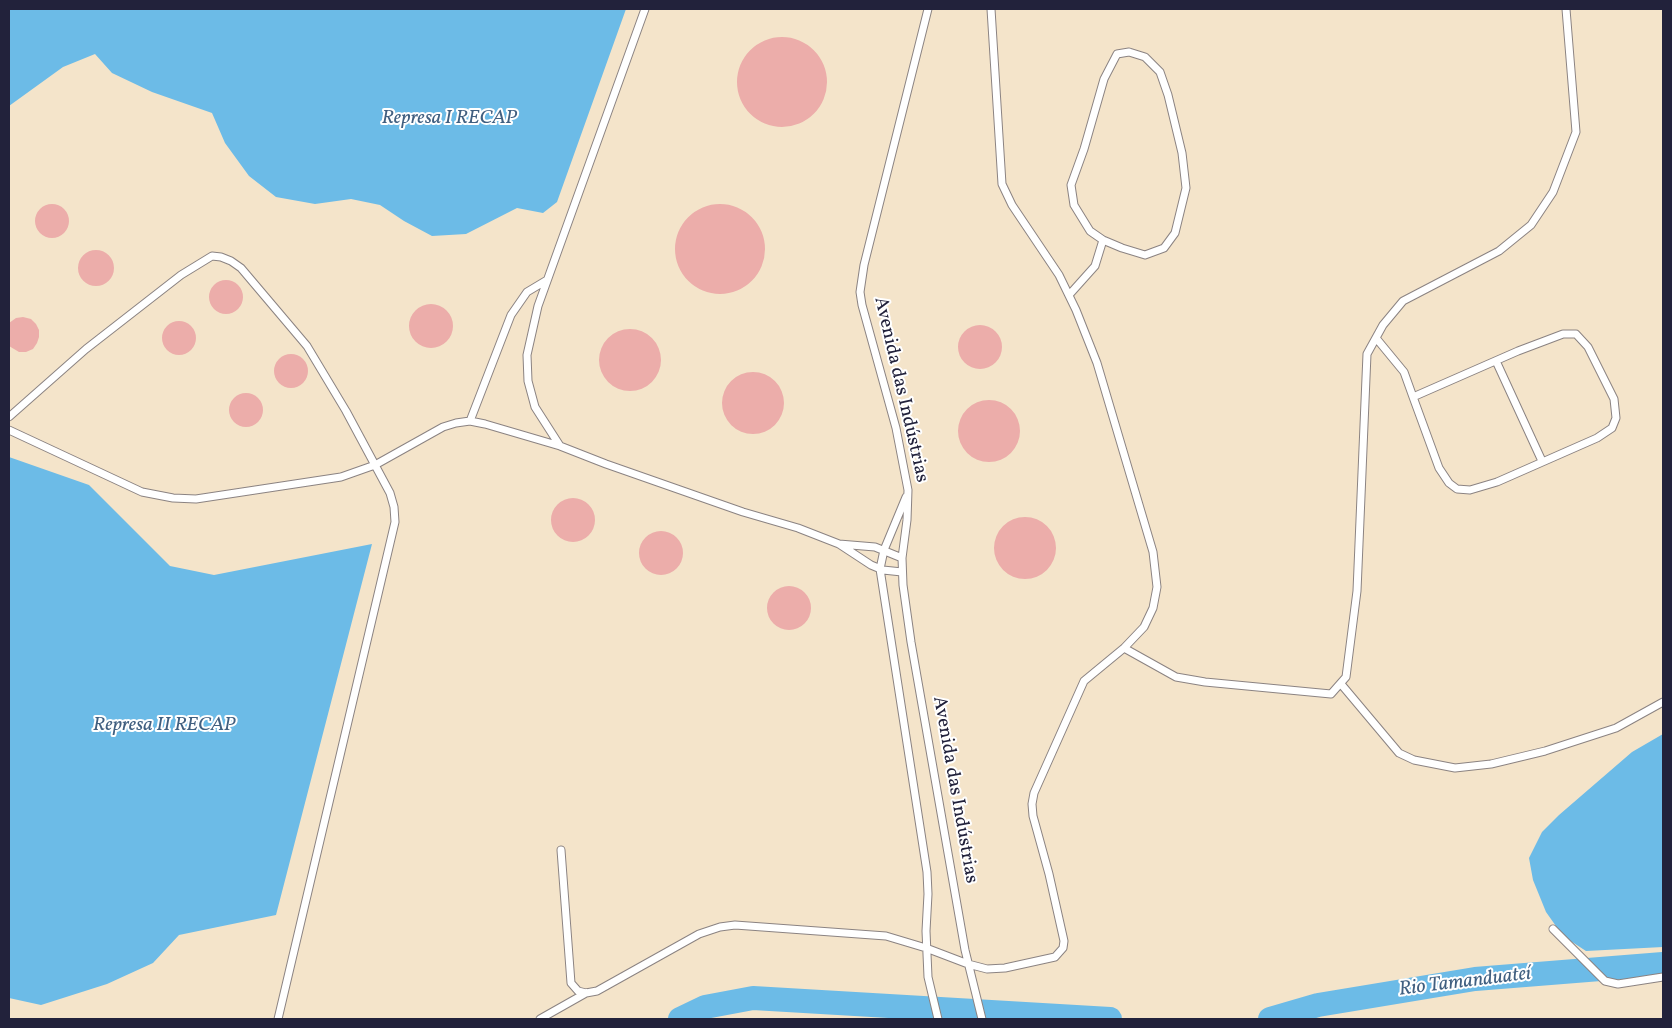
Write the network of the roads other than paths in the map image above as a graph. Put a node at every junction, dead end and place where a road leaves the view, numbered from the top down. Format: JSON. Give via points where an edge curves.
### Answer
{"nodes":[{"id":1,"x":645,"y":9,"type":"edge"},
{"id":2,"x":928,"y":9,"type":"edge"},
{"id":3,"x":991,"y":9,"type":"edge"},
{"id":4,"x":1566,"y":9,"type":"edge"},
{"id":5,"x":1103,"y":240,"type":"junction"},
{"id":6,"x":547,"y":280,"type":"junction"},
{"id":7,"x":1069,"y":295,"type":"junction"},
{"id":8,"x":1376,"y":338,"type":"junction"},
{"id":9,"x":1496,"y":361,"type":"junction"},
{"id":10,"x":1413,"y":397,"type":"junction"},
{"id":11,"x":9,"y":417,"type":"edge"},
{"id":12,"x":470,"y":422,"type":"junction"},
{"id":13,"x":9,"y":430,"type":"edge"},
{"id":14,"x":560,"y":446,"type":"junction"},
{"id":15,"x":1542,"y":461,"type":"junction"},
{"id":16,"x":374,"y":465,"type":"junction"},
{"id":17,"x":908,"y":490,"type":"junction"},
{"id":18,"x":839,"y":544,"type":"junction"},
{"id":19,"x":884,"y":550,"type":"junction"},
{"id":20,"x":902,"y":558,"type":"junction"},
{"id":21,"x":880,"y":569,"type":"junction"},
{"id":22,"x":902,"y":572,"type":"junction"},
{"id":23,"x":1124,"y":648,"type":"junction"},
{"id":24,"x":1340,"y":684,"type":"junction"},
{"id":25,"x":1663,"y":702,"type":"edge"},
{"id":26,"x":561,"y":850,"type":"dead end"},
{"id":27,"x":1553,"y":929,"type":"dead end"},
{"id":28,"x":926,"y":948,"type":"junction"},
{"id":29,"x":968,"y":964,"type":"junction"},
{"id":30,"x":1663,"y":977,"type":"edge"},
{"id":31,"x":586,"y":993,"type":"junction"},
{"id":32,"x":278,"y":1019,"type":"edge"},
{"id":33,"x":540,"y":1019,"type":"edge"},
{"id":34,"x":938,"y":1019,"type":"edge"},
{"id":35,"x":982,"y":1019,"type":"edge"}],
"edges":[{"from":1,"to":6,"type":"lane"},
{"from":2,"to":17,"type":"lane","name":"Avenida das Indústrias","via":[[861,286],[862,305],[896,428]]},
{"from":3,"to":7,"type":"lane","via":[[1002,184]]},
{"from":4,"to":8,"type":"lane","via":[[1576,132],[1553,192],[1531,226],[1500,251],[1403,301]]},
{"from":5,"to":5,"type":"lane","via":[[1090,231],[1074,205],[1071,186],[1104,79],[1117,54],[1129,52],[1145,57],[1160,72],[1182,153],[1186,188],[1175,233],[1164,248],[1145,255]]},
{"from":5,"to":7,"type":"lane","via":[[1095,266]]},
{"from":6,"to":12,"type":"lane","via":[[527,292],[511,315]]},
{"from":6,"to":14,"type":"lane","via":[[527,355],[528,382],[535,407]]},
{"from":7,"to":23,"type":"lane","via":[[1097,362],[1153,552],[1157,587],[1153,608],[1144,627]]},
{"from":8,"to":10,"type":"lane","via":[[1404,372]]},
{"from":8,"to":24,"type":"lane","via":[[1367,354],[1357,591],[1346,677]]},
{"from":9,"to":10,"type":"lane"},
{"from":9,"to":15,"type":"lane"},
{"from":9,"to":15,"type":"lane","via":[[1563,334],[1576,334],[1588,347],[1614,399],[1616,418],[1612,428],[1597,438]]},
{"from":10,"to":15,"type":"lane","via":[[1439,468],[1457,489],[1470,490],[1496,482]]},
{"from":11,"to":16,"type":"lane","via":[[86,349],[181,275],[212,256],[221,257],[240,268],[307,346]]},
{"from":12,"to":14,"type":"lane"},
{"from":12,"to":16,"type":"lane","via":[[443,427]]},
{"from":13,"to":16,"type":"lane","via":[[142,492],[173,498],[196,499],[340,477]]},
{"from":14,"to":18,"type":"lane"},
{"from":16,"to":32,"type":"lane","via":[[390,493],[395,522]]},
{"from":17,"to":19,"type":"lane"},
{"from":17,"to":20,"type":"lane","name":"Avenida das Indústrias"},
{"from":18,"to":19,"type":"lane"},
{"from":18,"to":21,"type":"lane"},
{"from":19,"to":20,"type":"lane"},
{"from":19,"to":21,"type":"lane"},
{"from":20,"to":22,"type":"lane","name":"Avenida das Indústrias"},
{"from":21,"to":22,"type":"lane"},
{"from":21,"to":28,"type":"lane","name":"Avenida das Indústrias","via":[[927,872]]},
{"from":22,"to":29,"type":"lane","name":"Avenida das Indústrias","via":[[911,642]]},
{"from":23,"to":24,"type":"lane","via":[[1176,677],[1205,682],[1331,694]]},
{"from":23,"to":29,"type":"lane","via":[[1084,681],[1034,793],[1033,816],[1064,940],[1063,948],[1055,957],[1006,968],[987,969]]},
{"from":24,"to":25,"type":"lane","via":[[1399,753],[1414,760],[1455,768],[1491,764],[1545,751],[1616,728]]},
{"from":26,"to":31,"type":"lane","via":[[571,983],[578,991]]},
{"from":27,"to":30,"type":"lane","via":[[1600,978],[1610,983]]},
{"from":28,"to":29,"type":"lane"},
{"from":28,"to":31,"type":"lane","via":[[886,936],[735,925],[699,934],[597,991]]},
{"from":28,"to":34,"type":"lane","name":"Avenida das Indústrias","via":[[928,977]]},
{"from":29,"to":35,"type":"lane","name":"Avenida das Indústrias"},
{"from":31,"to":33,"type":"lane"}]}
